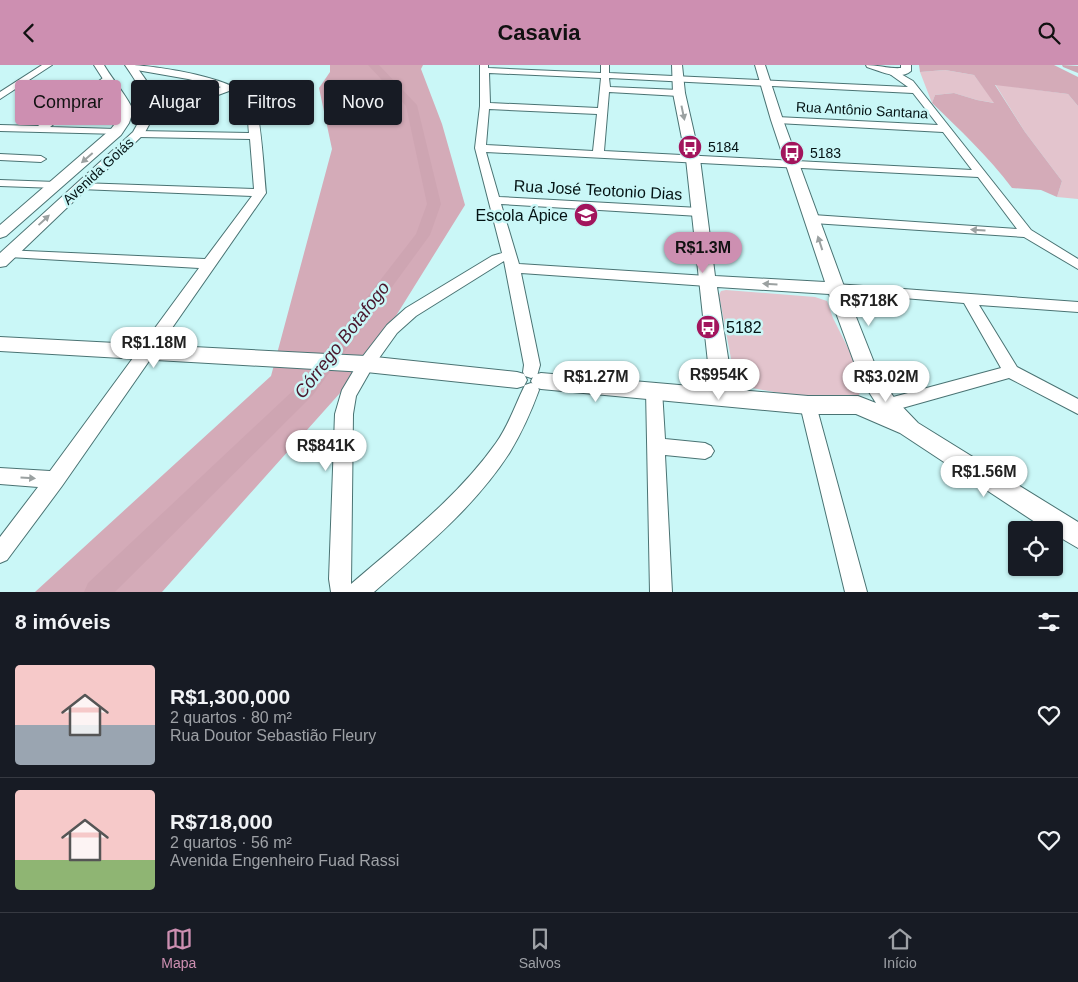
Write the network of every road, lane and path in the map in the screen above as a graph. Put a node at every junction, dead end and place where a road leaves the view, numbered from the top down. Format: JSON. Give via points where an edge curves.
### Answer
{"nodes":[{"id":1,"x":48,"y":65,"type":"edge"},
{"id":2,"x":605,"y":65,"type":"edge"},
{"id":3,"x":677,"y":65,"type":"edge"},
{"id":4,"x":760,"y":65,"type":"edge"},
{"id":5,"x":871,"y":65,"type":"edge"},
{"id":6,"x":130,"y":66,"type":"edge"},
{"id":7,"x":905,"y":67,"type":"edge"},
{"id":8,"x":485,"y":68,"type":"edge"},
{"id":9,"x":166,"y":72,"type":"junction"},
{"id":10,"x":891,"y":72,"type":"junction"},
{"id":11,"x":102,"y":73,"type":"edge"},
{"id":12,"x":606,"y":77,"type":"junction"},
{"id":13,"x":140,"y":80,"type":"edge"},
{"id":14,"x":144,"y":80,"type":"edge"},
{"id":15,"x":766,"y":84,"type":"junction"},
{"id":16,"x":679,"y":86,"type":"junction"},
{"id":17,"x":913,"y":86,"type":"junction"},
{"id":18,"x":228,"y":88,"type":"junction"},
{"id":19,"x":605,"y":89,"type":"junction"},
{"id":20,"x":219,"y":91,"type":"edge"},
{"id":21,"x":0,"y":96,"type":"edge"},
{"id":22,"x":485,"y":106,"type":"junction"},
{"id":23,"x":602,"y":111,"type":"junction"},
{"id":24,"x":777,"y":120,"type":"junction"},
{"id":25,"x":143,"y":125,"type":"edge"},
{"id":26,"x":0,"y":128,"type":"edge"},
{"id":27,"x":41,"y":129,"type":"junction"},
{"id":28,"x":947,"y":129,"type":"junction"},
{"id":29,"x":116,"y":132,"type":"junction"},
{"id":30,"x":138,"y":134,"type":"junction"},
{"id":31,"x":254,"y":136,"type":"junction"},
{"id":32,"x":480,"y":148,"type":"junction"},
{"id":33,"x":598,"y":154,"type":"junction"},
{"id":34,"x":0,"y":157,"type":"edge"},
{"id":35,"x":41,"y":159,"type":"dead end"},
{"id":36,"x":693,"y":159,"type":"junction"},
{"id":37,"x":793,"y":165,"type":"junction"},
{"id":38,"x":982,"y":174,"type":"junction"},
{"id":39,"x":0,"y":183,"type":"edge"},
{"id":40,"x":56,"y":185,"type":"junction"},
{"id":41,"x":80,"y":186,"type":"junction"},
{"id":42,"x":260,"y":193,"type":"junction"},
{"id":43,"x":495,"y":200,"type":"junction"},
{"id":44,"x":700,"y":212,"type":"junction"},
{"id":45,"x":813,"y":219,"type":"junction"},
{"id":46,"x":0,"y":233,"type":"edge"},
{"id":47,"x":1026,"y":233,"type":"junction"},
{"id":48,"x":4,"y":258,"type":"edge"},
{"id":49,"x":511,"y":262,"type":"junction"},
{"id":50,"x":211,"y":264,"type":"junction"},
{"id":51,"x":1078,"y":265,"type":"edge"},
{"id":52,"x":708,"y":289,"type":"junction"},
{"id":53,"x":836,"y":289,"type":"junction"},
{"id":54,"x":969,"y":299,"type":"junction"},
{"id":55,"x":1078,"y":307,"type":"edge"},
{"id":56,"x":0,"y":345,"type":"edge"},
{"id":57,"x":148,"y":351,"type":"junction"},
{"id":58,"x":360,"y":363,"type":"junction"},
{"id":59,"x":1011,"y":371,"type":"junction"},
{"id":60,"x":721,"y":377,"type":"junction"},
{"id":61,"x":870,"y":378,"type":"junction"},
{"id":62,"x":530,"y":381,"type":"junction"},
{"id":63,"x":654,"y":390,"type":"junction"},
{"id":64,"x":705,"y":396,"type":"junction"},
{"id":65,"x":743,"y":398,"type":"junction"},
{"id":66,"x":808,"y":405,"type":"junction"},
{"id":67,"x":858,"y":405,"type":"junction"},
{"id":68,"x":888,"y":405,"type":"junction"},
{"id":69,"x":1078,"y":407,"type":"edge"},
{"id":70,"x":910,"y":429,"type":"junction"},
{"id":71,"x":656,"y":446,"type":"junction"},
{"id":72,"x":705,"y":451,"type":"dead end"},
{"id":73,"x":0,"y":476,"type":"edge"},
{"id":74,"x":56,"y":480,"type":"junction"},
{"id":75,"x":1078,"y":536,"type":"edge"},
{"id":76,"x":0,"y":553,"type":"edge"},
{"id":77,"x":342,"y":592,"type":"edge"},
{"id":78,"x":358,"y":592,"type":"edge"},
{"id":79,"x":661,"y":592,"type":"edge"},
{"id":80,"x":856,"y":592,"type":"edge"}],
"edges":[{"from":1,"to":21,"type":"street"},
{"from":2,"to":12,"type":"street"},
{"from":3,"to":16,"type":"main road"},
{"from":4,"to":15,"type":"main road"},
{"from":5,"to":10,"type":"main road"},
{"from":6,"to":9,"type":"street"},
{"from":6,"to":13,"type":"main road","name":"Avenida Goiás"},
{"from":7,"to":10,"type":"main road","via":[[902,73]]},
{"from":7,"to":17,"type":"street"},
{"from":8,"to":12,"type":"street"},
{"from":8,"to":22,"type":"street"},
{"from":9,"to":14,"type":"street"},
{"from":9,"to":18,"type":"street"},
{"from":10,"to":17,"type":"street"},
{"from":11,"to":27,"type":"street","via":[[92,91]]},
{"from":11,"to":29,"type":"main road","name":"Avenida Goiás","via":[[126,102],[128,112]]},
{"from":12,"to":16,"type":"street"},
{"from":12,"to":19,"type":"street"},
{"from":15,"to":16,"type":"street"},
{"from":15,"to":17,"type":"street"},
{"from":15,"to":24,"type":"main road"},
{"from":16,"to":19,"type":"street"},
{"from":16,"to":36,"type":"main road","one_way":true},
{"from":17,"to":28,"type":"street"},
{"from":18,"to":20,"type":"street"},
{"from":18,"to":31,"type":"street","via":[[249,100]]},
{"from":19,"to":23,"type":"street"},
{"from":22,"to":23,"type":"street"},
{"from":22,"to":32,"type":"street"},
{"from":23,"to":33,"type":"street"},
{"from":24,"to":28,"type":"street","name":"Rua Antônio Santana"},
{"from":24,"to":37,"type":"main road"},
{"from":25,"to":30,"type":"main road","name":"Avenida Goiás"},
{"from":26,"to":27,"type":"street"},
{"from":27,"to":29,"type":"street"},
{"from":28,"to":38,"type":"street"},
{"from":29,"to":40,"type":"main road","name":"Avenida Goiás","one_way":true},
{"from":30,"to":31,"type":"street"},
{"from":30,"to":41,"type":"main road","name":"Avenida Goiás"},
{"from":31,"to":42,"type":"street"},
{"from":32,"to":33,"type":"street"},
{"from":32,"to":43,"type":"street"},
{"from":33,"to":36,"type":"street"},
{"from":34,"to":35,"type":"street"},
{"from":36,"to":37,"type":"street"},
{"from":36,"to":44,"type":"main road"},
{"from":37,"to":38,"type":"street"},
{"from":37,"to":45,"type":"main road"},
{"from":38,"to":47,"type":"street"},
{"from":39,"to":40,"type":"street"},
{"from":40,"to":46,"type":"main road","name":"Avenida Goiás"},
{"from":41,"to":42,"type":"street"},
{"from":48,"to":41,"type":"main road","name":"Avenida Goiás","one_way":true},
{"from":42,"to":50,"type":"street"},
{"from":43,"to":44,"type":"street","name":"Rua José Teotonio Dias"},
{"from":43,"to":49,"type":"street"},
{"from":44,"to":52,"type":"main road"},
{"from":47,"to":45,"type":"street","one_way":true},
{"from":53,"to":45,"type":"main road","one_way":true},
{"from":47,"to":51,"type":"street"},
{"from":48,"to":50,"type":"street"},
{"from":49,"to":52,"type":"street"},
{"from":49,"to":58,"type":"street","via":[[497,259],[411,312]]},
{"from":49,"to":62,"type":"street","via":[[532,365]]},
{"from":50,"to":57,"type":"street"},
{"from":53,"to":52,"type":"main road","one_way":true,"via":[[728,281]]},
{"from":52,"to":60,"type":"main road"},
{"from":53,"to":54,"type":"street"},
{"from":53,"to":61,"type":"main road"},
{"from":54,"to":55,"type":"street"},
{"from":54,"to":59,"type":"street"},
{"from":56,"to":57,"type":"main road"},
{"from":57,"to":58,"type":"main road"},
{"from":57,"to":74,"type":"street"},
{"from":58,"to":62,"type":"main road"},
{"from":58,"to":77,"type":"street","via":[[344,414]]},
{"from":59,"to":68,"type":"street"},
{"from":59,"to":69,"type":"street"},
{"from":60,"to":64,"type":"main road","via":[[719,385]]},
{"from":60,"to":65,"type":"main road"},
{"from":61,"to":67,"type":"main road","via":[[872,391]]},
{"from":61,"to":68,"type":"main road"},
{"from":62,"to":63,"type":"main road"},
{"from":62,"to":78,"type":"street","via":[[512,435],[456,505]]},
{"from":63,"to":64,"type":"main road"},
{"from":63,"to":71,"type":"street"},
{"from":64,"to":65,"type":"main road"},
{"from":65,"to":66,"type":"main road"},
{"from":66,"to":67,"type":"main road"},
{"from":66,"to":80,"type":"street"},
{"from":67,"to":70,"type":"main road"},
{"from":68,"to":70,"type":"main road"},
{"from":70,"to":75,"type":"main road"},
{"from":71,"to":72,"type":"street"},
{"from":71,"to":79,"type":"street"},
{"from":73,"to":74,"type":"street","one_way":true},
{"from":74,"to":76,"type":"street"}]}
